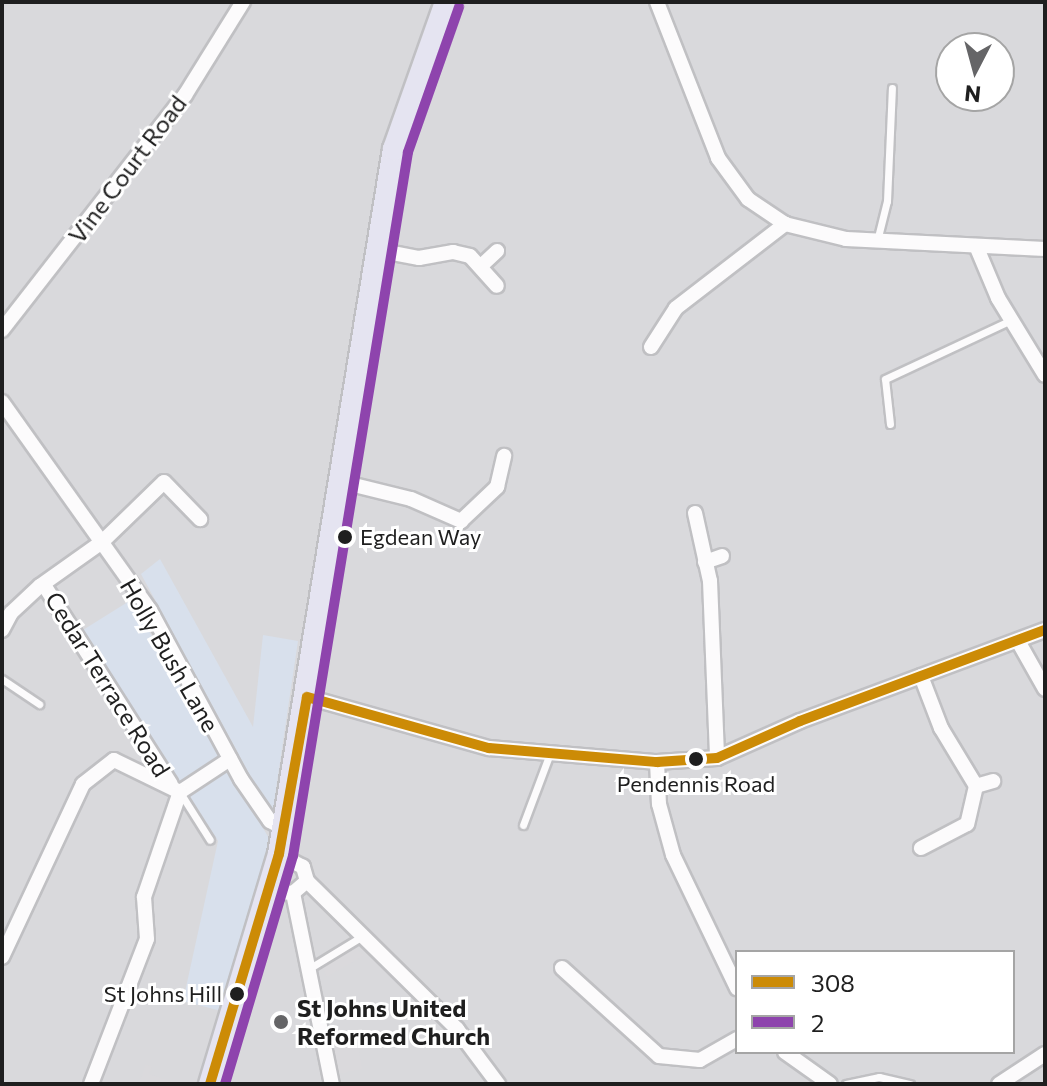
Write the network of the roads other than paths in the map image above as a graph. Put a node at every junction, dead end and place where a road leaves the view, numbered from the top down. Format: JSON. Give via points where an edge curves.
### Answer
{"nodes":[{"id":1,"x":243,"y":2,"type":"edge"},
{"id":2,"x":446,"y":2,"type":"edge"},
{"id":3,"x":657,"y":2,"type":"edge"},
{"id":4,"x":892,"y":88,"type":"dead end"},
{"id":5,"x":785,"y":224,"type":"junction"},
{"id":6,"x":877,"y":241,"type":"junction"},
{"id":7,"x":977,"y":248,"type":"junction"},
{"id":8,"x":1045,"y":249,"type":"edge"},
{"id":9,"x":377,"y":250,"type":"junction"},
{"id":10,"x":497,"y":251,"type":"dead end"},
{"id":11,"x":481,"y":266,"type":"junction"},
{"id":12,"x":497,"y":286,"type":"dead end"},
{"id":13,"x":1011,"y":320,"type":"junction"},
{"id":14,"x":2,"y":330,"type":"edge"},
{"id":15,"x":651,"y":347,"type":"dead end"},
{"id":16,"x":1045,"y":375,"type":"edge"},
{"id":17,"x":2,"y":402,"type":"edge"},
{"id":18,"x":890,"y":424,"type":"dead end"},
{"id":19,"x":504,"y":456,"type":"dead end"},
{"id":20,"x":342,"y":482,"type":"junction"},
{"id":21,"x":695,"y":513,"type":"dead end"},
{"id":22,"x":200,"y":519,"type":"dead end"},
{"id":23,"x":102,"y":542,"type":"junction"},
{"id":24,"x":722,"y":556,"type":"dead end"},
{"id":25,"x":705,"y":562,"type":"junction"},
{"id":26,"x":44,"y":585,"type":"junction"},
{"id":27,"x":2,"y":630,"type":"edge"},
{"id":28,"x":1045,"y":630,"type":"edge"},
{"id":29,"x":1018,"y":641,"type":"junction"},
{"id":30,"x":921,"y":676,"type":"junction"},
{"id":31,"x":2,"y":679,"type":"edge"},
{"id":32,"x":1045,"y":689,"type":"edge"},
{"id":33,"x":307,"y":697,"type":"junction"},
{"id":34,"x":39,"y":704,"type":"dead end"},
{"id":35,"x":550,"y":753,"type":"junction"},
{"id":36,"x":717,"y":758,"type":"junction"},
{"id":37,"x":230,"y":759,"type":"junction"},
{"id":38,"x":657,"y":762,"type":"junction"},
{"id":39,"x":993,"y":781,"type":"dead end"},
{"id":40,"x":976,"y":786,"type":"junction"},
{"id":41,"x":175,"y":788,"type":"junction"},
{"id":42,"x":523,"y":825,"type":"dead end"},
{"id":43,"x":283,"y":828,"type":"junction"},
{"id":44,"x":210,"y":840,"type":"dead end"},
{"id":45,"x":921,"y":848,"type":"dead end"},
{"id":46,"x":279,"y":854,"type":"junction"},
{"id":47,"x":307,"y":881,"type":"junction"},
{"id":48,"x":269,"y":892,"type":"junction"},
{"id":49,"x":293,"y":893,"type":"junction"},
{"id":50,"x":361,"y":937,"type":"junction"},
{"id":51,"x":2,"y":957,"type":"edge"},
{"id":52,"x":310,"y":968,"type":"junction"},
{"id":53,"x":562,"y":968,"type":"dead end"},
{"id":54,"x":735,"y":984,"type":"edge"},
{"id":55,"x":735,"y":1040,"type":"edge"},
{"id":56,"x":788,"y":1054,"type":"edge"},
{"id":57,"x":1045,"y":1054,"type":"edge"},
{"id":58,"x":91,"y":1084,"type":"edge"},
{"id":59,"x":210,"y":1084,"type":"edge"},
{"id":60,"x":332,"y":1084,"type":"edge"},
{"id":61,"x":498,"y":1084,"type":"edge"},
{"id":62,"x":830,"y":1084,"type":"edge"},
{"id":63,"x":846,"y":1084,"type":"edge"},
{"id":64,"x":910,"y":1084,"type":"edge"},
{"id":65,"x":999,"y":1084,"type":"edge"}],
"edges":[{"from":1,"to":14,"type":"street","name":"Vine Court Road","via":[[185,95]]},
{"from":2,"to":9,"type":"main road","via":[[394,149]]},
{"from":3,"to":5,"type":"street","via":[[718,158],[748,199]]},
{"from":4,"to":6,"type":"lane","via":[[887,201]]},
{"from":5,"to":6,"type":"street"},
{"from":5,"to":15,"type":"street","via":[[676,308]]},
{"from":6,"to":7,"type":"street"},
{"from":7,"to":8,"type":"street"},
{"from":7,"to":13,"type":"street"},
{"from":9,"to":11,"type":"street","via":[[419,258],[453,252],[470,256]]},
{"from":9,"to":20,"type":"main road"},
{"from":10,"to":11,"type":"street"},
{"from":11,"to":12,"type":"street"},
{"from":13,"to":16,"type":"street"},
{"from":13,"to":18,"type":"lane","via":[[885,379]]},
{"from":17,"to":23,"type":"street","name":"Holly Bush Lane"},
{"from":19,"to":20,"type":"street","via":[[497,487],[461,521],[411,499]]},
{"from":20,"to":33,"type":"main road"},
{"from":21,"to":25,"type":"street"},
{"from":22,"to":23,"type":"street","via":[[164,482]]},
{"from":23,"to":26,"type":"street"},
{"from":23,"to":37,"type":"street","name":"Holly Bush Lane","via":[[150,610]]},
{"from":24,"to":25,"type":"street"},
{"from":25,"to":36,"type":"street","via":[[717,668]]},
{"from":26,"to":27,"type":"street","via":[[11,613]]},
{"from":26,"to":41,"type":"street","name":"Cedar Terrace Road"},
{"from":28,"to":29,"type":"street"},
{"from":29,"to":30,"type":"street"},
{"from":29,"to":32,"type":"street"},
{"from":30,"to":36,"type":"street"},
{"from":30,"to":40,"type":"street","via":[[941,728]]},
{"from":31,"to":34,"type":"lane"},
{"from":33,"to":35,"type":"street","via":[[489,748]]},
{"from":33,"to":43,"type":"main road"},
{"from":35,"to":38,"type":"street"},
{"from":35,"to":42,"type":"lane"},
{"from":36,"to":38,"type":"street"},
{"from":37,"to":41,"type":"street"},
{"from":37,"to":43,"type":"street","name":"Holly Bush Lane","via":[[270,821]]},
{"from":38,"to":54,"type":"street","via":[[659,804],[673,855]]},
{"from":39,"to":40,"type":"street"},
{"from":40,"to":45,"type":"street","via":[[967,824]]},
{"from":41,"to":44,"type":"lane"},
{"from":41,"to":51,"type":"street","via":[[114,760],[83,784]]},
{"from":41,"to":58,"type":"street","via":[[144,897],[147,939]]},
{"from":43,"to":46,"type":"main road"},
{"from":46,"to":47,"type":"street","via":[[303,867]]},
{"from":46,"to":48,"type":"main road"},
{"from":47,"to":49,"type":"street"},
{"from":47,"to":50,"type":"street"},
{"from":48,"to":49,"type":"street"},
{"from":48,"to":59,"type":"main road"},
{"from":49,"to":52,"type":"street"},
{"from":50,"to":52,"type":"lane"},
{"from":50,"to":61,"type":"street","via":[[457,1029]]},
{"from":52,"to":60,"type":"street"},
{"from":53,"to":55,"type":"street","via":[[659,1056],[700,1060]]},
{"from":56,"to":62,"type":"street"},
{"from":57,"to":65,"type":"street"},
{"from":63,"to":64,"type":"lane","via":[[879,1077]]}]}
